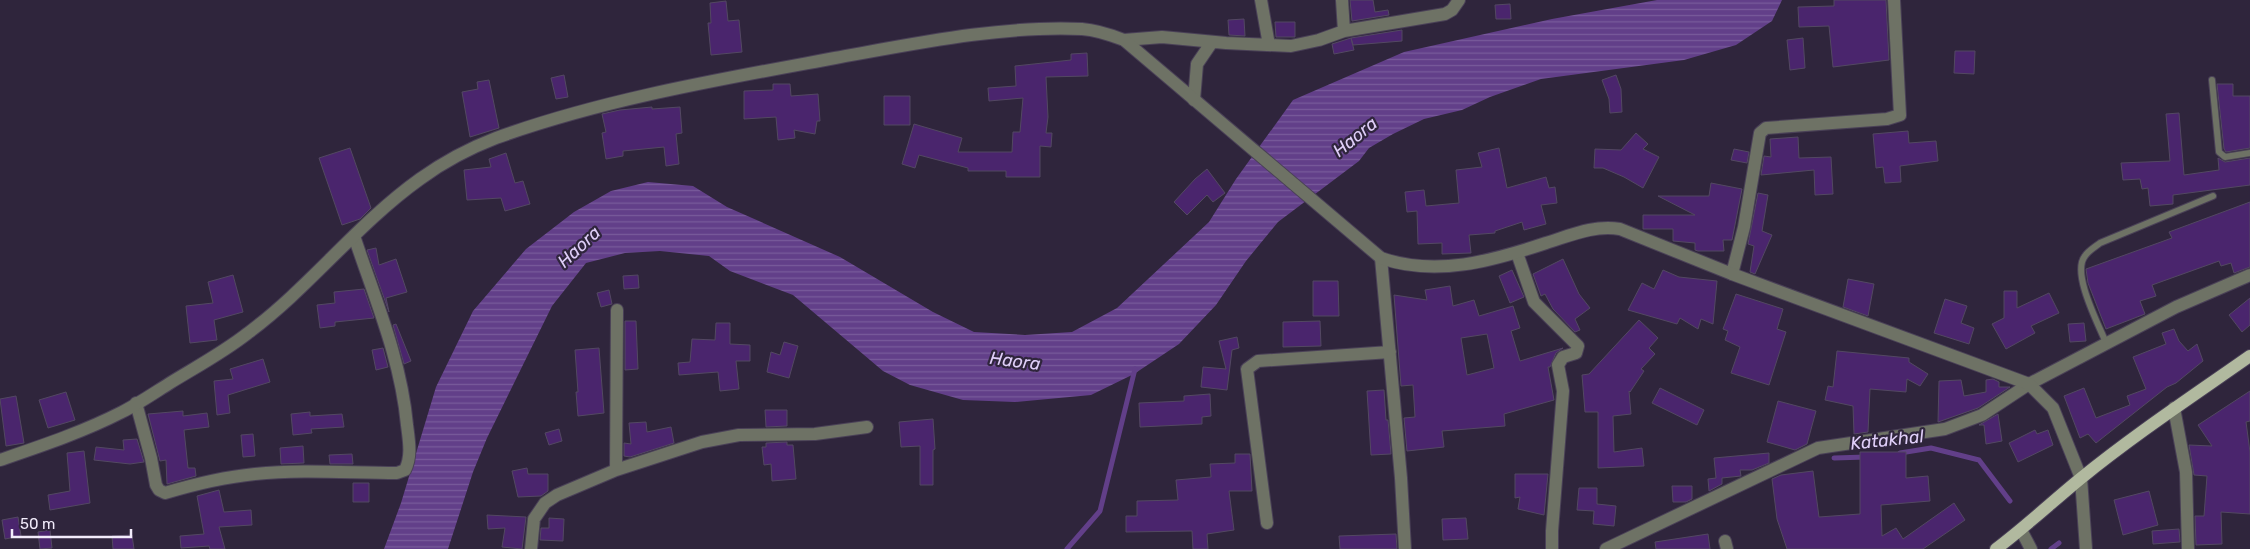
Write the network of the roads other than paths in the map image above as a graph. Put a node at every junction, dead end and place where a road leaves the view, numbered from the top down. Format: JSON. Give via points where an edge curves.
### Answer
{"nodes":[{"id":1,"x":1261,"y":0,"type":"edge"},
{"id":2,"x":1342,"y":0,"type":"edge"},
{"id":3,"x":1459,"y":0,"type":"edge"},
{"id":4,"x":1894,"y":0,"type":"edge"},
{"id":5,"x":1344,"y":31,"type":"junction"},
{"id":6,"x":1124,"y":40,"type":"junction"},
{"id":7,"x":1212,"y":42,"type":"junction"},
{"id":8,"x":1269,"y":46,"type":"junction"},
{"id":9,"x":2212,"y":80,"type":"dead end"},
{"id":10,"x":1199,"y":104,"type":"junction"},
{"id":11,"x":2250,"y":154,"type":"edge"},
{"id":12,"x":2214,"y":196,"type":"dead end"},
{"id":13,"x":354,"y":236,"type":"junction"},
{"id":14,"x":1518,"y":253,"type":"junction"},
{"id":15,"x":1381,"y":258,"type":"junction"},
{"id":16,"x":1732,"y":274,"type":"junction"},
{"id":17,"x":2250,"y":275,"type":"edge"},
{"id":18,"x":617,"y":310,"type":"dead end"},
{"id":19,"x":2106,"y":343,"type":"junction"},
{"id":20,"x":1390,"y":352,"type":"junction"},
{"id":21,"x":2250,"y":356,"type":"edge"},
{"id":22,"x":2029,"y":384,"type":"junction"},
{"id":23,"x":136,"y":403,"type":"junction"},
{"id":24,"x":2174,"y":408,"type":"junction"},
{"id":25,"x":867,"y":427,"type":"dead end"},
{"id":26,"x":0,"y":460,"type":"edge"},
{"id":27,"x":616,"y":470,"type":"junction"},
{"id":28,"x":2081,"y":478,"type":"junction"},
{"id":29,"x":1267,"y":523,"type":"dead end"},
{"id":30,"x":2022,"y":530,"type":"junction"},
{"id":31,"x":531,"y":549,"type":"edge"},
{"id":32,"x":1405,"y":549,"type":"edge"},
{"id":33,"x":1552,"y":549,"type":"edge"},
{"id":34,"x":1606,"y":549,"type":"edge"},
{"id":35,"x":1996,"y":549,"type":"edge"},
{"id":36,"x":2031,"y":549,"type":"edge"},
{"id":37,"x":2086,"y":549,"type":"edge"},
{"id":38,"x":2188,"y":549,"type":"edge"}],
"edges":[{"from":1,"to":8,"type":"street"},
{"from":2,"to":5,"type":"street"},
{"from":3,"to":5,"type":"street","via":[[1445,14]]},
{"from":4,"to":16,"type":"street","via":[[1900,115],[1887,120],[1766,128],[1760,133],[1744,227]]},
{"from":5,"to":8,"type":"street","via":[[1303,44]]},
{"from":6,"to":7,"type":"street","via":[[1162,37]]},
{"from":6,"to":10,"type":"street"},
{"from":6,"to":13,"type":"street","via":[[1084,29],[1026,30],[969,36],[720,79],[555,118],[492,139],[456,157],[420,179]]},
{"from":7,"to":8,"type":"street"},
{"from":7,"to":10,"type":"street","via":[[1197,64]]},
{"from":9,"to":11,"type":"lane","via":[[2219,152],[2225,157]]},
{"from":10,"to":15,"type":"street"},
{"from":12,"to":19,"type":"lane","via":[[2100,243],[2084,256],[2080,269],[2085,293]]},
{"from":13,"to":23,"type":"street","via":[[249,333]]},
{"from":13,"to":23,"type":"street","via":[[387,329],[403,389],[410,451],[405,470],[255,474],[165,492],[156,485]]},
{"from":14,"to":15,"type":"street","via":[[1448,267],[1400,265]]},
{"from":14,"to":16,"type":"street","via":[[1588,229],[1604,227],[1620,229]]},
{"from":14,"to":33,"type":"street","via":[[1534,302],[1575,342],[1579,350],[1563,358],[1558,365],[1562,391]]},
{"from":15,"to":20,"type":"street"},
{"from":16,"to":22,"type":"street"},
{"from":17,"to":19,"type":"street"},
{"from":18,"to":27,"type":"street"},
{"from":19,"to":22,"type":"street"},
{"from":20,"to":29,"type":"street","via":[[1258,361],[1246,369]]},
{"from":20,"to":32,"type":"street"},
{"from":21,"to":24,"type":"main road"},
{"from":22,"to":28,"type":"street","via":[[2053,408]]},
{"from":22,"to":34,"type":"street","via":[[1982,415],[1946,429],[1818,448]]},
{"from":23,"to":26,"type":"street","via":[[78,431]]},
{"from":24,"to":28,"type":"main road"},
{"from":24,"to":38,"type":"street","via":[[2186,472]]},
{"from":25,"to":27,"type":"street","via":[[816,434],[739,435],[702,442]]},
{"from":27,"to":31,"type":"street","via":[[545,502],[534,519]]},
{"from":28,"to":30,"type":"main road"},
{"from":28,"to":37,"type":"street"},
{"from":30,"to":35,"type":"main road"},
{"from":30,"to":36,"type":"street"}]}
